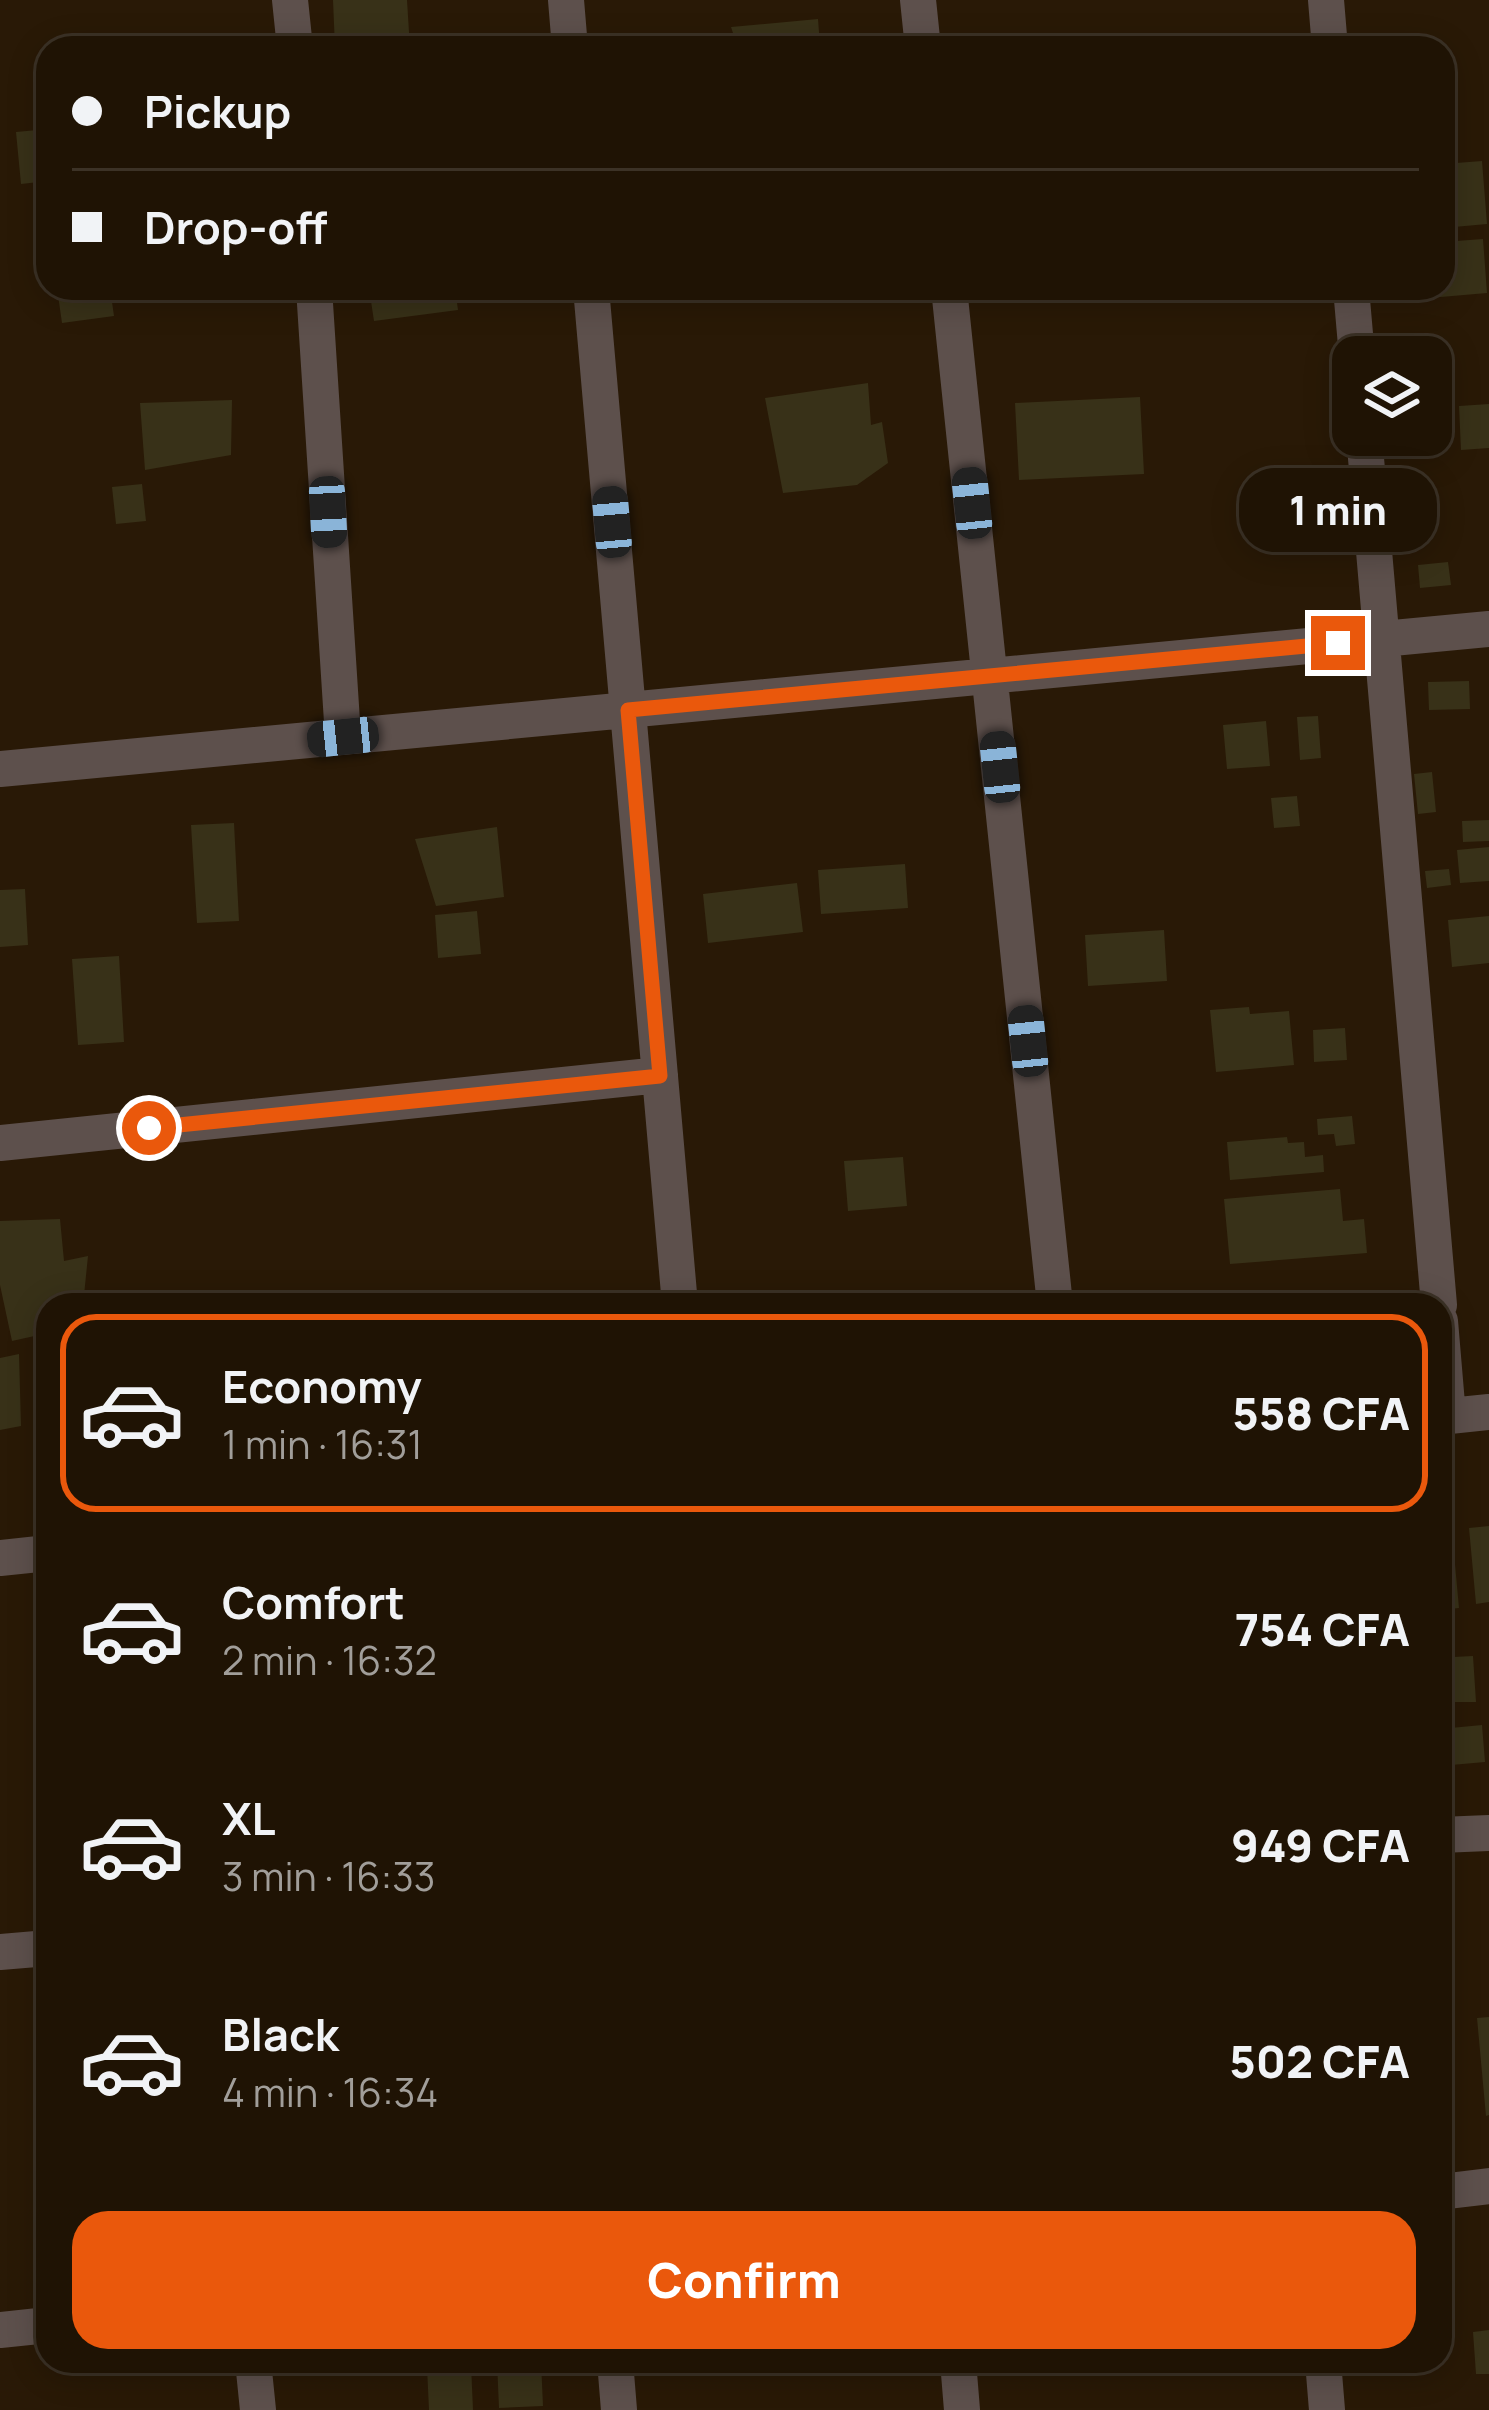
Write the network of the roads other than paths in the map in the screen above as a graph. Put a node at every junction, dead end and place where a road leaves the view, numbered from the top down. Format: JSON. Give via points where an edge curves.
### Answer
{"nodes":[{"id":1,"x":290,"y":0,"type":"edge"},
{"id":2,"x":566,"y":0,"type":"edge"},
{"id":3,"x":917,"y":0,"type":"edge"},
{"id":4,"x":1326,"y":0,"type":"edge"},
{"id":5,"x":294,"y":36,"type":"edge"},
{"id":6,"x":569,"y":36,"type":"edge"},
{"id":7,"x":922,"y":36,"type":"edge"},
{"id":8,"x":1329,"y":36,"type":"edge"},
{"id":9,"x":315,"y":300,"type":"edge"},
{"id":10,"x":592,"y":300,"type":"edge"},
{"id":11,"x":950,"y":300,"type":"edge"},
{"id":12,"x":1352,"y":300,"type":"edge"},
{"id":13,"x":1355,"y":336,"type":"edge"},
{"id":14,"x":1366,"y":456,"type":"edge"},
{"id":15,"x":1489,"y":628,"type":"edge"},
{"id":16,"x":1381,"y":639,"type":"junction"},
{"id":17,"x":991,"y":676,"type":"junction"},
{"id":18,"x":628,"y":710,"type":"junction"},
{"id":19,"x":343,"y":737,"type":"junction"},
{"id":20,"x":0,"y":769,"type":"edge"},
{"id":21,"x":660,"y":1076,"type":"junction"},
{"id":22,"x":0,"y":1144,"type":"edge"},
{"id":23,"x":679,"y":1293,"type":"edge"},
{"id":24,"x":1053,"y":1293,"type":"edge"},
{"id":25,"x":1437,"y":1293,"type":"edge"},
{"id":26,"x":1489,"y":1412,"type":"edge"},
{"id":27,"x":1452,"y":1415,"type":"edge"},
{"id":28,"x":36,"y":1554,"type":"edge"},
{"id":29,"x":0,"y":1558,"type":"edge"},
{"id":30,"x":1489,"y":1832,"type":"edge"},
{"id":31,"x":1452,"y":1834,"type":"edge"},
{"id":32,"x":36,"y":1949,"type":"edge"},
{"id":33,"x":0,"y":1952,"type":"edge"},
{"id":34,"x":1489,"y":2186,"type":"edge"},
{"id":35,"x":1452,"y":2191,"type":"edge"},
{"id":36,"x":36,"y":2326,"type":"edge"},
{"id":37,"x":0,"y":2330,"type":"edge"},
{"id":38,"x":254,"y":2373,"type":"edge"},
{"id":39,"x":616,"y":2373,"type":"edge"},
{"id":40,"x":959,"y":2373,"type":"edge"},
{"id":41,"x":1324,"y":2373,"type":"edge"},
{"id":42,"x":258,"y":2410,"type":"edge"},
{"id":43,"x":619,"y":2410,"type":"edge"},
{"id":44,"x":962,"y":2410,"type":"edge"},
{"id":45,"x":1327,"y":2410,"type":"edge"}],
"edges":[{"from":1,"to":5,"type":"street"},
{"from":2,"to":6,"type":"street"},
{"from":3,"to":7,"type":"street"},
{"from":4,"to":8,"type":"street"},
{"from":9,"to":19,"type":"street"},
{"from":10,"to":18,"type":"street"},
{"from":11,"to":17,"type":"street"},
{"from":12,"to":13,"type":"street"},
{"from":14,"to":16,"type":"street"},
{"from":15,"to":16,"type":"street"},
{"from":16,"to":17,"type":"street"},
{"from":16,"to":25,"type":"street"},
{"from":17,"to":18,"type":"street"},
{"from":17,"to":24,"type":"street"},
{"from":18,"to":19,"type":"street"},
{"from":18,"to":21,"type":"street"},
{"from":19,"to":20,"type":"street"},
{"from":21,"to":22,"type":"street"},
{"from":21,"to":23,"type":"street"},
{"from":26,"to":27,"type":"street"},
{"from":28,"to":29,"type":"street"},
{"from":30,"to":31,"type":"street"},
{"from":32,"to":33,"type":"street"},
{"from":34,"to":35,"type":"street"},
{"from":36,"to":37,"type":"street"},
{"from":38,"to":42,"type":"street"},
{"from":39,"to":43,"type":"street"},
{"from":40,"to":44,"type":"street"},
{"from":41,"to":45,"type":"street"}]}
